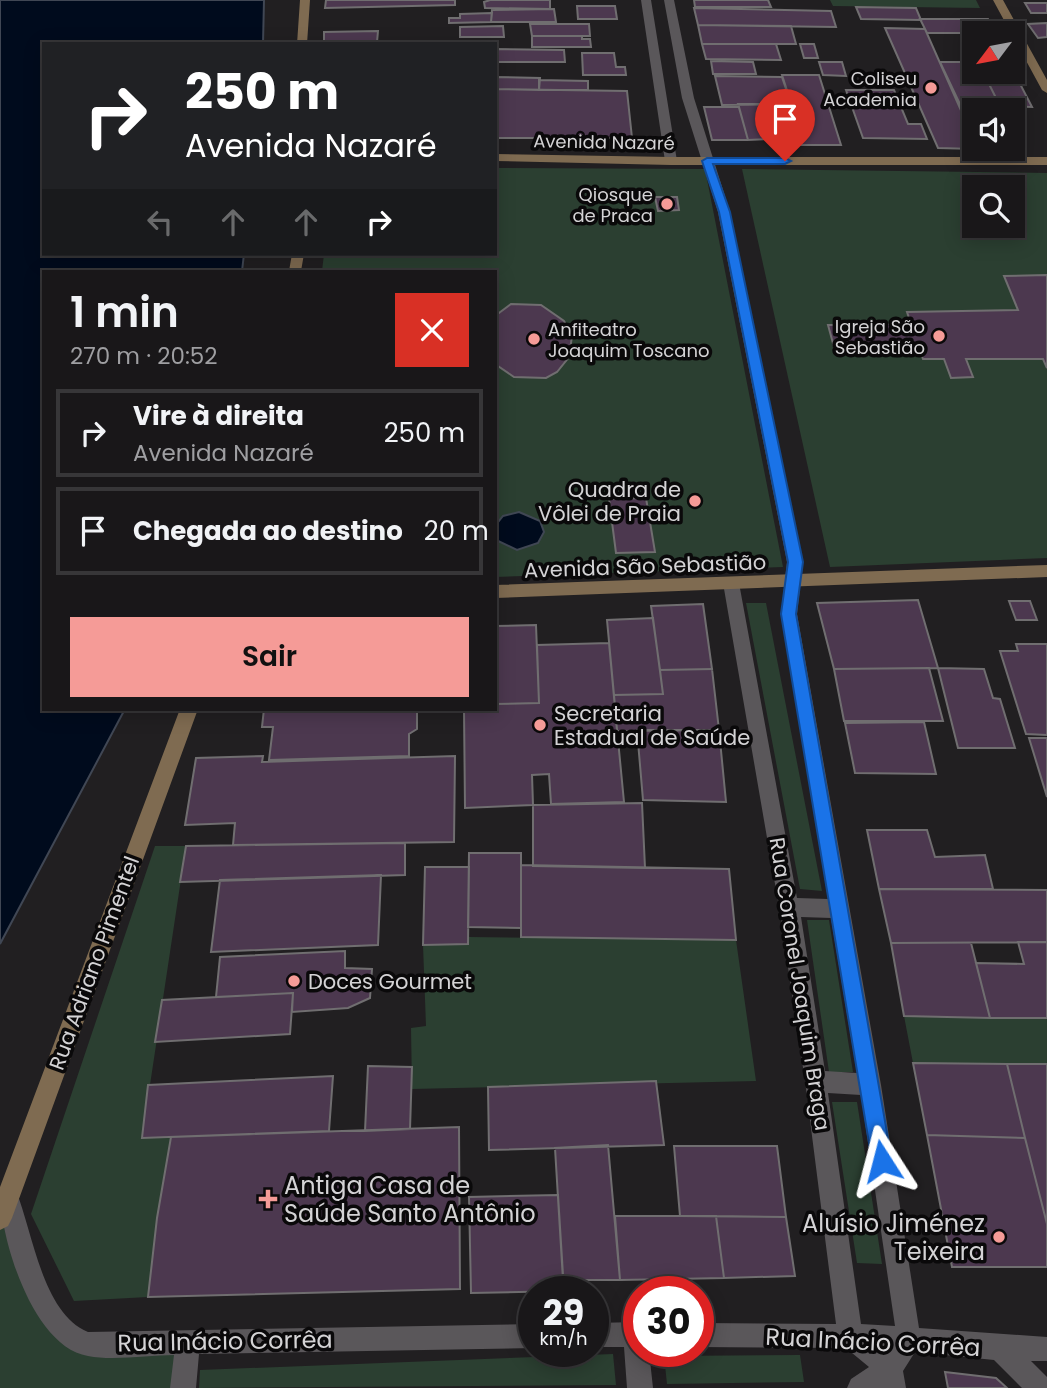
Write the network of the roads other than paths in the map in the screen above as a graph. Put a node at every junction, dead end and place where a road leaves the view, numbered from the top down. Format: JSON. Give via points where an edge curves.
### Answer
{"nodes":[{"id":1,"x":305,"y":0,"type":"edge"},
{"id":2,"x":646,"y":0,"type":"edge"},
{"id":3,"x":669,"y":0,"type":"edge"},
{"id":4,"x":998,"y":0,"type":"edge"},
{"id":5,"x":302,"y":42,"type":"edge"},
{"id":6,"x":1047,"y":90,"type":"edge"},
{"id":7,"x":497,"y":157,"type":"edge"},
{"id":8,"x":671,"y":161,"type":"junction"},
{"id":9,"x":707,"y":161,"type":"junction"},
{"id":10,"x":1047,"y":161,"type":"edge"},
{"id":11,"x":1047,"y":571,"type":"edge"},
{"id":12,"x":731,"y":583,"type":"junction"},
{"id":13,"x":794,"y":583,"type":"junction"},
{"id":14,"x":497,"y":592,"type":"edge"},
{"id":15,"x":188,"y":711,"type":"edge"},
{"id":16,"x":789,"y":907,"type":"junction"},
{"id":17,"x":838,"y":909,"type":"junction"},
{"id":18,"x":816,"y":1081,"type":"junction"},
{"id":19,"x":870,"y":1085,"type":"junction"},
{"id":20,"x":4,"y":1209,"type":"edge"},
{"id":21,"x":714,"y":1335,"type":"edge"},
{"id":22,"x":518,"y":1336,"type":"edge"},
{"id":23,"x":850,"y":1336,"type":"junction"},
{"id":24,"x":909,"y":1339,"type":"junction"},
{"id":25,"x":188,"y":1341,"type":"junction"},
{"id":26,"x":1047,"y":1349,"type":"edge"},
{"id":27,"x":1002,"y":1350,"type":"junction"},
{"id":28,"x":639,"y":1367,"type":"edge"},
{"id":29,"x":892,"y":1378,"type":"edge"},
{"id":30,"x":183,"y":1388,"type":"edge"},
{"id":31,"x":640,"y":1388,"type":"edge"},
{"id":32,"x":860,"y":1388,"type":"edge"},
{"id":33,"x":1040,"y":1388,"type":"edge"}],
"edges":[{"from":1,"to":5,"type":"street"},
{"from":2,"to":8,"type":"street"},
{"from":3,"to":9,"type":"street","via":[[688,98]]},
{"from":4,"to":6,"type":"street"},
{"from":7,"to":8,"type":"street","name":"Avenida Nazaré"},
{"from":8,"to":9,"type":"street","name":"Avenida Nazaré"},
{"from":9,"to":10,"type":"street","name":"Avenida Nazaré"},
{"from":9,"to":13,"type":"street","via":[[724,212],[795,562]]},
{"from":11,"to":13,"type":"street","name":"Avenida São Sebastião"},
{"from":12,"to":13,"type":"street","name":"Avenida São Sebastião"},
{"from":12,"to":14,"type":"street","name":"Avenida São Sebastião"},
{"from":12,"to":16,"type":"street","name":"Rua Coronel Joaquim Braga"},
{"from":13,"to":17,"type":"street","via":[[789,614]]},
{"from":15,"to":20,"type":"street","name":"Rua Adriano Pimentel"},
{"from":16,"to":17,"type":"street"},
{"from":16,"to":18,"type":"street","name":"Rua Coronel Joaquim Braga"},
{"from":17,"to":19,"type":"street"},
{"from":18,"to":19,"type":"street"},
{"from":18,"to":23,"type":"street","name":"Rua Coronel Joaquim Braga"},
{"from":19,"to":24,"type":"street"},
{"from":20,"to":25,"type":"street","name":"Rua Inácio Corrêa","via":[[48,1308],[69,1335],[88,1344]]},
{"from":21,"to":23,"type":"street","name":"Rua Inácio Corrêa"},
{"from":22,"to":25,"type":"street","name":"Rua Inácio Corrêa"},
{"from":23,"to":24,"type":"street","name":"Rua Inácio Corrêa"},
{"from":23,"to":29,"type":"street"},
{"from":24,"to":27,"type":"street","name":"Rua Inácio Corrêa"},
{"from":24,"to":29,"type":"street"},
{"from":25,"to":30,"type":"street"},
{"from":26,"to":27,"type":"street","name":"Rua Inácio Corrêa"},
{"from":27,"to":33,"type":"street"},
{"from":28,"to":31,"type":"street"},
{"from":29,"to":32,"type":"street","name":"Rua Inácio Corrêa"}]}
